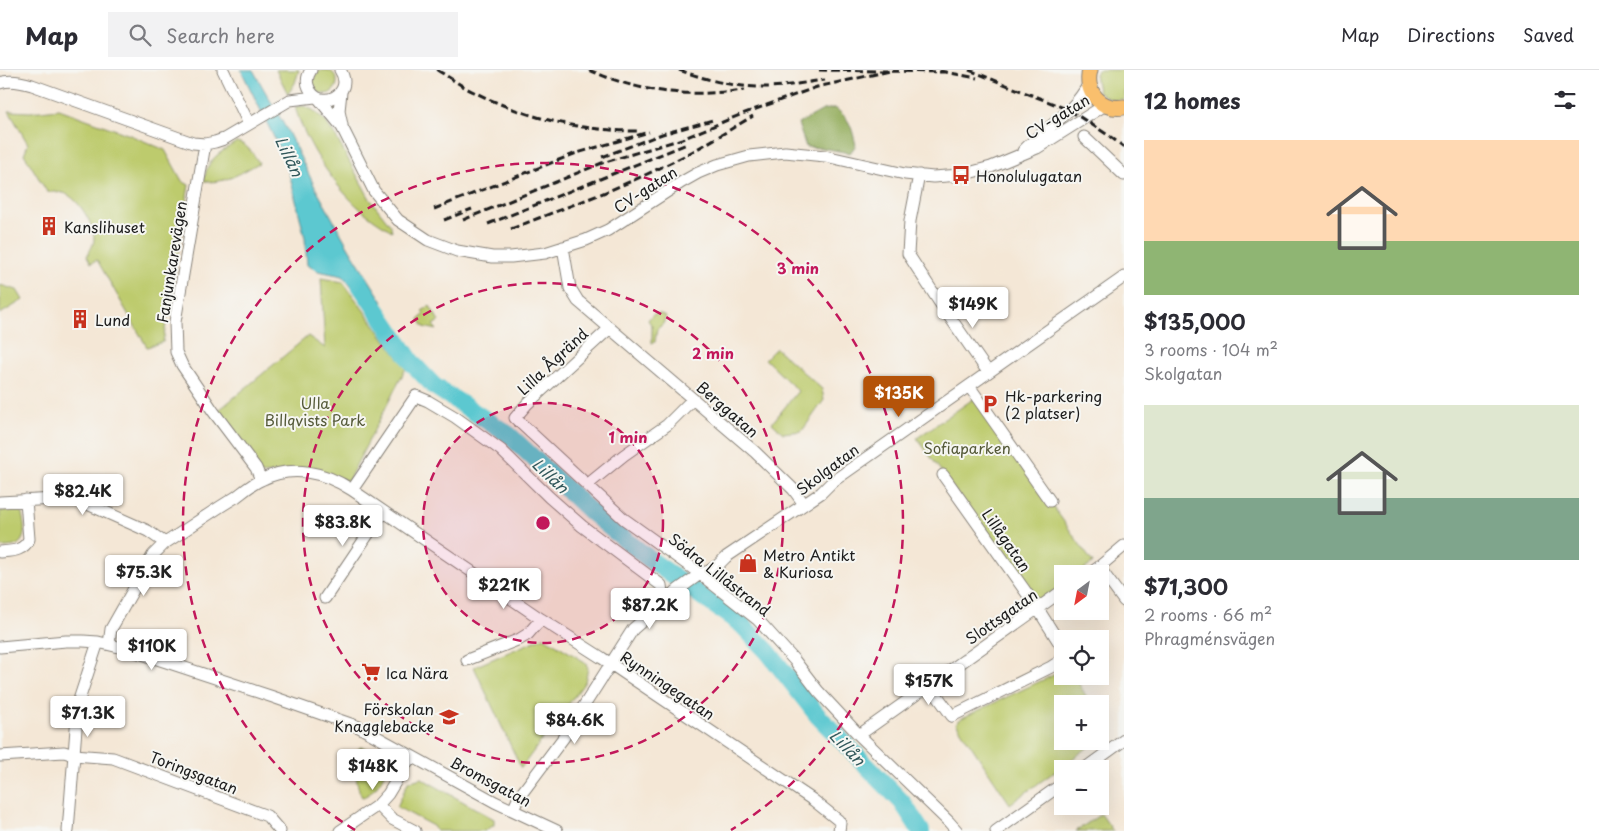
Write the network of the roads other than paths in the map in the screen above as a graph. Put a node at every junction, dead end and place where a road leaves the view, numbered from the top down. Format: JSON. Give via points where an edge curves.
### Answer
{"nodes":[{"id":1,"x":223,"y":70,"type":"edge"},
{"id":2,"x":340,"y":70,"type":"edge"},
{"id":3,"x":308,"y":73,"type":"edge"},
{"id":4,"x":1088,"y":75,"type":"edge"},
{"id":5,"x":0,"y":83,"type":"edge"},
{"id":6,"x":341,"y":92,"type":"junction"},
{"id":7,"x":317,"y":98,"type":"junction"},
{"id":8,"x":290,"y":100,"type":"junction"},
{"id":9,"x":1118,"y":108,"type":"edge"},
{"id":10,"x":254,"y":121,"type":"junction"},
{"id":11,"x":342,"y":127,"type":"junction"},
{"id":12,"x":1084,"y":137,"type":"dead end"},
{"id":13,"x":205,"y":144,"type":"junction"},
{"id":14,"x":1020,"y":154,"type":"junction"},
{"id":15,"x":919,"y":175,"type":"junction"},
{"id":16,"x":1124,"y":175,"type":"edge"},
{"id":17,"x":564,"y":247,"type":"junction"},
{"id":18,"x":1124,"y":277,"type":"edge"},
{"id":19,"x":610,"y":328,"type":"junction"},
{"id":20,"x":988,"y":372,"type":"junction"},
{"id":21,"x":969,"y":386,"type":"junction"},
{"id":22,"x":693,"y":400,"type":"junction"},
{"id":23,"x":515,"y":418,"type":"joint"},
{"id":24,"x":943,"y":475,"type":"dead end"},
{"id":25,"x":261,"y":480,"type":"junction"},
{"id":26,"x":587,"y":485,"type":"junction"},
{"id":27,"x":352,"y":490,"type":"junction"},
{"id":28,"x":26,"y":500,"type":"junction"},
{"id":29,"x":1050,"y":501,"type":"dead end"},
{"id":30,"x":0,"y":502,"type":"edge"},
{"id":31,"x":804,"y":504,"type":"junction"},
{"id":32,"x":382,"y":512,"type":"junction"},
{"id":33,"x":165,"y":543,"type":"junction"},
{"id":34,"x":1124,"y":546,"type":"edge"},
{"id":35,"x":0,"y":552,"type":"edge"},
{"id":36,"x":1101,"y":565,"type":"edge"},
{"id":37,"x":695,"y":577,"type":"junction"},
{"id":38,"x":1109,"y":581,"type":"edge"},
{"id":39,"x":1054,"y":597,"type":"edge"},
{"id":40,"x":325,"y":598,"type":"dead end"},
{"id":41,"x":1124,"y":601,"type":"edge"},
{"id":42,"x":659,"y":608,"type":"junction"},
{"id":43,"x":1038,"y":609,"type":"junction"},
{"id":44,"x":541,"y":619,"type":"junction"},
{"id":45,"x":1054,"y":634,"type":"edge"},
{"id":46,"x":103,"y":643,"type":"junction"},
{"id":47,"x":0,"y":647,"type":"edge"},
{"id":48,"x":467,"y":660,"type":"dead end"},
{"id":49,"x":611,"y":664,"type":"junction"},
{"id":50,"x":1054,"y":666,"type":"edge"},
{"id":51,"x":931,"y":683,"type":"junction"},
{"id":52,"x":859,"y":735,"type":"junction"},
{"id":53,"x":1124,"y":740,"type":"edge"},
{"id":54,"x":74,"y":755,"type":"junction"},
{"id":55,"x":0,"y":756,"type":"edge"},
{"id":56,"x":411,"y":756,"type":"junction"},
{"id":57,"x":1096,"y":760,"type":"edge"},
{"id":58,"x":1054,"y":790,"type":"edge"},
{"id":59,"x":378,"y":805,"type":"junction"},
{"id":60,"x":512,"y":810,"type":"junction"},
{"id":61,"x":840,"y":828,"type":"edge"},
{"id":62,"x":68,"y":831,"type":"edge"},
{"id":63,"x":280,"y":831,"type":"edge"},
{"id":64,"x":340,"y":831,"type":"edge"},
{"id":65,"x":415,"y":831,"type":"edge"},
{"id":66,"x":557,"y":831,"type":"edge"},
{"id":67,"x":957,"y":831,"type":"edge"},
{"id":68,"x":996,"y":831,"type":"edge"}],
"edges":[{"from":1,"to":10,"type":"street"},
{"from":2,"to":6,"type":"street","name":"CV-gatan","via":[[344,81]]},
{"from":3,"to":7,"type":"street","name":"CV-gatan","via":[[308,87]]},
{"from":3,"to":8,"type":"street"},
{"from":4,"to":9,"type":"main road","via":[[1094,96]]},
{"from":4,"to":14,"type":"street","name":"CV-gatan","via":[[1078,100]]},
{"from":5,"to":13,"type":"street","via":[[23,82],[193,143]]},
{"from":6,"to":7,"type":"street","via":[[331,99]]},
{"from":6,"to":11,"type":"street","name":"CV-gatan","via":[[338,111]]},
{"from":7,"to":8,"type":"street"},
{"from":7,"to":11,"type":"street","name":"CV-gatan"},
{"from":8,"to":10,"type":"street"},
{"from":9,"to":14,"type":"street","name":"CV-gatan","via":[[1102,107],[1037,148]]},
{"from":10,"to":13,"type":"street","via":[[224,139]]},
{"from":11,"to":17,"type":"street","name":"CV-gatan","via":[[374,191],[386,207],[398,220],[428,240],[492,257],[528,255]]},
{"from":12,"to":16,"type":"street"},
{"from":13,"to":25,"type":"street","name":"Fanjunkarevägen","via":[[175,322],[176,352],[192,381],[256,468]]},
{"from":14,"to":15,"type":"street","name":"CV-gatan","via":[[991,168],[961,175]]},
{"from":15,"to":17,"type":"street","name":"CV-gatan","via":[[825,156],[785,152],[749,156],[698,173],[608,230]]},
{"from":15,"to":20,"type":"street","via":[[910,221],[908,254]]},
{"from":17,"to":19,"type":"street","name":"Berggatan","via":[[570,288],[578,300]]},
{"from":18,"to":20,"type":"street","name":"Skolgatan"},
{"from":19,"to":22,"type":"street","name":"Berggatan"},
{"from":19,"to":23,"type":"street","name":"Lilla Ågränd"},
{"from":20,"to":21,"type":"street","name":"Skolgatan"},
{"from":21,"to":29,"type":"street"},
{"from":21,"to":31,"type":"street","name":"Skolgatan"},
{"from":22,"to":26,"type":"street","via":[[668,425]]},
{"from":22,"to":31,"type":"street","name":"Berggatan","via":[[755,452]]},
{"from":23,"to":26,"type":"street","name":"Södra Lillåstrand"},
{"from":24,"to":43,"type":"street","name":"Lillågatan"},
{"from":25,"to":27,"type":"street","name":"Rynningegatan","via":[[303,471],[328,476]]},
{"from":25,"to":33,"type":"street","name":"Rynningegatan"},
{"from":26,"to":37,"type":"street","name":"Södra Lillåstrand"},
{"from":27,"to":32,"type":"street","name":"Rynningegatan"},
{"from":27,"to":42,"type":"street","via":[[416,396],[496,446],[582,526],[661,585]]},
{"from":28,"to":30,"type":"street"},
{"from":28,"to":33,"type":"street","via":[[74,498],[148,531]]},
{"from":28,"to":35,"type":"street","via":[[27,544]]},
{"from":31,"to":37,"type":"street","name":"Skolgatan","via":[[718,565]]},
{"from":32,"to":40,"type":"street"},
{"from":32,"to":44,"type":"street","name":"Rynningegatan"},
{"from":33,"to":46,"type":"street","name":"Rynningegatan","via":[[153,554]]},
{"from":34,"to":36,"type":"street"},
{"from":37,"to":42,"type":"street","name":"Skolgatan"},
{"from":37,"to":52,"type":"street","name":"Södra Lillåstrand","via":[[744,608],[767,629]]},
{"from":38,"to":41,"type":"street"},
{"from":39,"to":43,"type":"street","name":"Slottsgatan"},
{"from":42,"to":49,"type":"street","name":"Skolgatan","via":[[633,630]]},
{"from":43,"to":45,"type":"street","name":"Lillågatan"},
{"from":43,"to":51,"type":"street","name":"Slottsgatan"},
{"from":44,"to":48,"type":"street","via":[[520,639]]},
{"from":44,"to":49,"type":"street","name":"Rynningegatan"},
{"from":46,"to":47,"type":"street","name":"Bromsgatan","via":[[75,641]]},
{"from":46,"to":54,"type":"street","name":"Rynningegatan","via":[[78,703]]},
{"from":46,"to":56,"type":"street","name":"Bromsgatan","via":[[339,719]]},
{"from":49,"to":60,"type":"street","name":"Skolgatan"},
{"from":49,"to":61,"type":"street","name":"Rynningegatan","via":[[815,802],[838,820]]},
{"from":50,"to":51,"type":"street","via":[[952,716]]},
{"from":51,"to":52,"type":"street","name":"Slottsgatan"},
{"from":52,"to":67,"type":"street","name":"Södra Lillåstrand"},
{"from":53,"to":57,"type":"street"},
{"from":54,"to":55,"type":"street","name":"Toringsgatan","via":[[64,752]]},
{"from":54,"to":62,"type":"street","name":"Rynningegatan"},
{"from":54,"to":63,"type":"street","name":"Toringsgatan","via":[[114,758],[267,816]]},
{"from":56,"to":59,"type":"street"},
{"from":56,"to":60,"type":"street","name":"Bromsgatan"},
{"from":58,"to":68,"type":"street"},
{"from":59,"to":64,"type":"street"},
{"from":59,"to":65,"type":"street","via":[[392,819]]},
{"from":60,"to":66,"type":"street","name":"Bromsgatan"}]}
